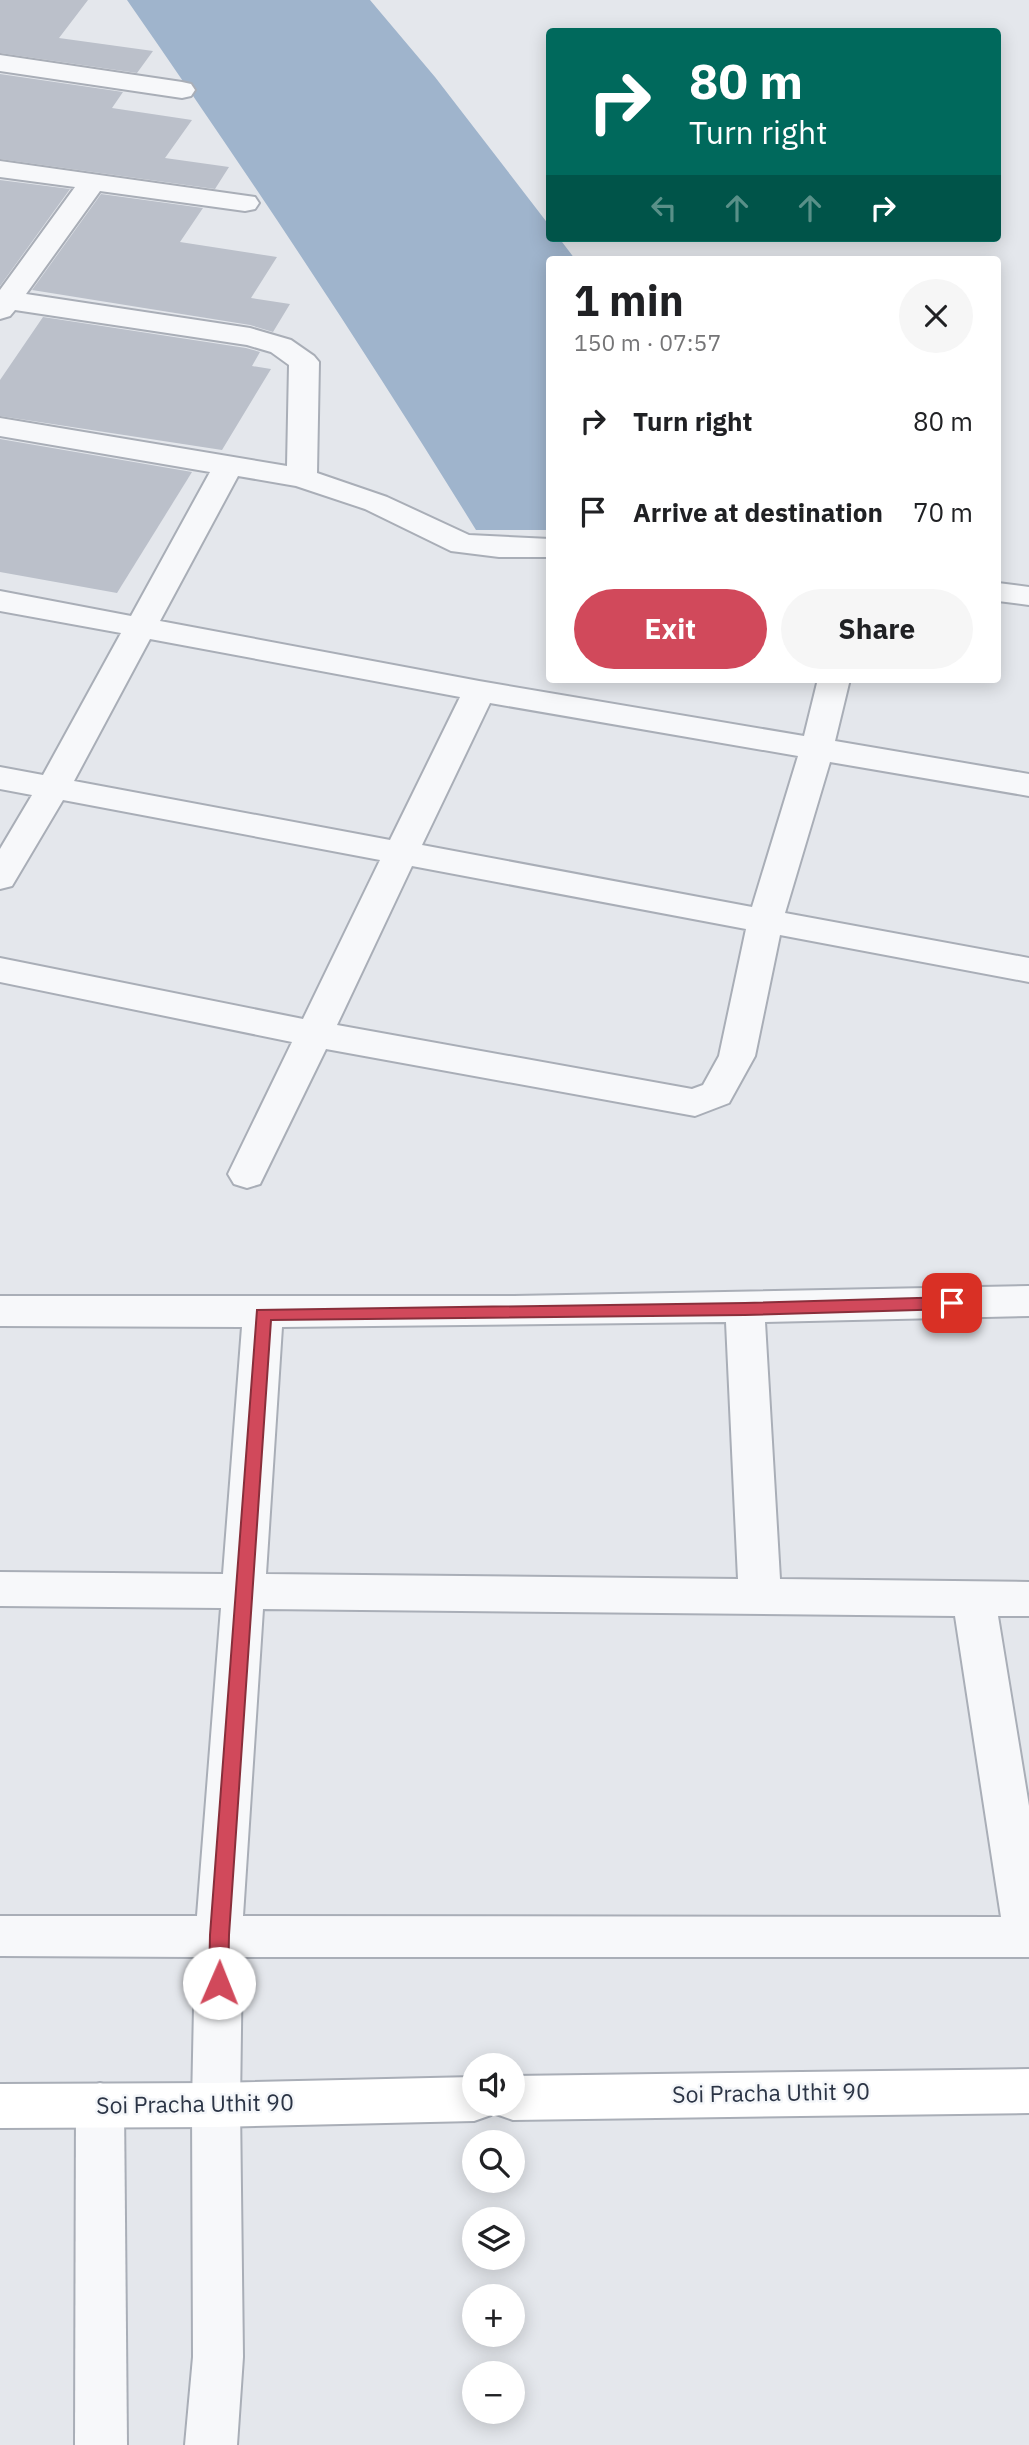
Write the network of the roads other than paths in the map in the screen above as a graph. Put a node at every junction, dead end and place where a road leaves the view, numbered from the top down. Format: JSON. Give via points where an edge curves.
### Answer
{"nodes":[{"id":1,"x":0,"y":63,"type":"edge"},
{"id":2,"x":182,"y":90,"type":"dead end"},
{"id":3,"x":0,"y":169,"type":"edge"},
{"id":4,"x":93,"y":181,"type":"junction"},
{"id":5,"x":245,"y":203,"type":"dead end"},
{"id":6,"x":2,"y":303,"type":"edge"},
{"id":7,"x":0,"y":428,"type":"edge"},
{"id":8,"x":229,"y":465,"type":"junction"},
{"id":9,"x":302,"y":478,"type":"junction"},
{"id":10,"x":546,"y":548,"type":"edge"},
{"id":11,"x":0,"y":601,"type":"edge"},
{"id":12,"x":141,"y":626,"type":"junction"},
{"id":13,"x":833,"y":683,"type":"edge"},
{"id":14,"x":479,"y":691,"type":"junction"},
{"id":15,"x":817,"y":749,"type":"junction"},
{"id":16,"x":0,"y":778,"type":"edge"},
{"id":17,"x":1029,"y":785,"type":"edge"},
{"id":18,"x":53,"y":788,"type":"junction"},
{"id":19,"x":402,"y":853,"type":"junction"},
{"id":20,"x":0,"y":878,"type":"edge"},
{"id":21,"x":765,"y":921,"type":"junction"},
{"id":22,"x":0,"y":970,"type":"edge"},
{"id":23,"x":1029,"y":970,"type":"edge"},
{"id":24,"x":315,"y":1034,"type":"junction"},
{"id":25,"x":247,"y":1174,"type":"dead end"},
{"id":26,"x":1029,"y":1301,"type":"edge"},
{"id":27,"x":745,"y":1309,"type":"junction"},
{"id":28,"x":0,"y":1311,"type":"edge"},
{"id":29,"x":263,"y":1314,"type":"junction"},
{"id":30,"x":0,"y":1590,"type":"edge"},
{"id":31,"x":245,"y":1592,"type":"junction"},
{"id":32,"x":760,"y":1597,"type":"junction"},
{"id":33,"x":1029,"y":1599,"type":"edge"},
{"id":34,"x":974,"y":1600,"type":"junction"},
{"id":35,"x":219,"y":1935,"type":"junction"},
{"id":36,"x":0,"y":1936,"type":"edge"},
{"id":37,"x":1028,"y":1936,"type":"edge"},
{"id":38,"x":1029,"y":2091,"type":"edge"},
{"id":39,"x":525,"y":2098,"type":"edge"},
{"id":40,"x":462,"y":2099,"type":"edge"},
{"id":41,"x":100,"y":2105,"type":"junction"},
{"id":42,"x":216,"y":2105,"type":"junction"},
{"id":43,"x":0,"y":2106,"type":"edge"},
{"id":44,"x":101,"y":2445,"type":"edge"},
{"id":45,"x":211,"y":2445,"type":"edge"}],
"edges":[{"from":1,"to":2,"type":"street"},
{"from":3,"to":4,"type":"street"},
{"from":4,"to":5,"type":"street"},
{"from":4,"to":6,"type":"street"},
{"from":6,"to":9,"type":"street","via":[[250,337],[281,346],[304,362]]},
{"from":7,"to":8,"type":"street"},
{"from":8,"to":9,"type":"street"},
{"from":8,"to":12,"type":"street"},
{"from":9,"to":10,"type":"street","via":[[376,503],[462,544]]},
{"from":11,"to":12,"type":"street"},
{"from":12,"to":14,"type":"street"},
{"from":12,"to":18,"type":"street"},
{"from":13,"to":15,"type":"street"},
{"from":14,"to":15,"type":"street"},
{"from":14,"to":19,"type":"street"},
{"from":15,"to":17,"type":"street"},
{"from":15,"to":21,"type":"street"},
{"from":16,"to":18,"type":"street"},
{"from":18,"to":19,"type":"street"},
{"from":18,"to":20,"type":"street"},
{"from":19,"to":21,"type":"street"},
{"from":19,"to":24,"type":"street"},
{"from":21,"to":23,"type":"street"},
{"from":21,"to":24,"type":"street","via":[[737,1056],[716,1094],[695,1103]]},
{"from":22,"to":24,"type":"street"},
{"from":24,"to":25,"type":"street"},
{"from":26,"to":27,"type":"street"},
{"from":27,"to":29,"type":"street"},
{"from":27,"to":32,"type":"street"},
{"from":28,"to":29,"type":"street"},
{"from":29,"to":31,"type":"street"},
{"from":30,"to":31,"type":"street"},
{"from":31,"to":32,"type":"street"},
{"from":31,"to":35,"type":"street"},
{"from":32,"to":34,"type":"street"},
{"from":33,"to":34,"type":"street"},
{"from":34,"to":37,"type":"street"},
{"from":35,"to":36,"type":"street"},
{"from":35,"to":37,"type":"street"},
{"from":35,"to":42,"type":"street"},
{"from":38,"to":39,"type":"street","name":"Soi Pracha Uthit 90"},
{"from":40,"to":42,"type":"street","name":"Soi Pracha Uthit 90"},
{"from":41,"to":42,"type":"street","name":"Soi Pracha Uthit 90"},
{"from":41,"to":43,"type":"street","name":"Soi Pracha Uthit 90"},
{"from":41,"to":44,"type":"street"},
{"from":42,"to":45,"type":"street","via":[[218,2357]]}]}
